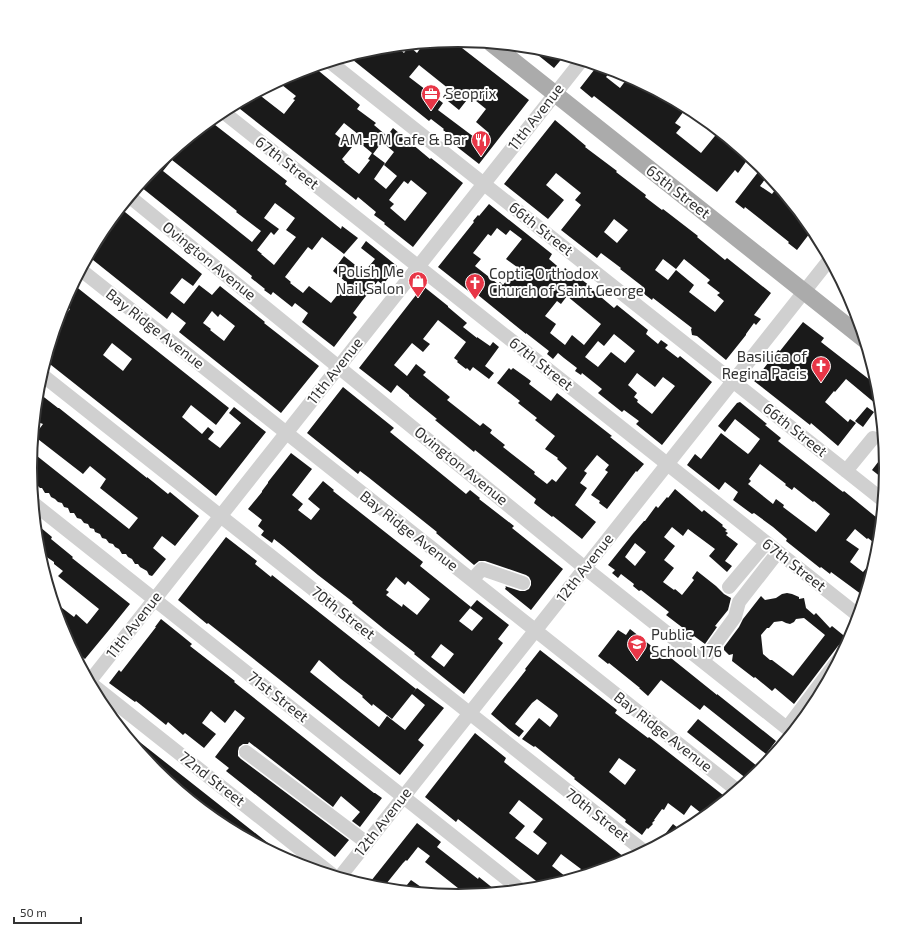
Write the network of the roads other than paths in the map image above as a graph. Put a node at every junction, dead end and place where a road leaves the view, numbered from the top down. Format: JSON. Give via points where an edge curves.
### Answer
{"nodes":[{"id":1,"x":498,"y":49,"type":"edge"},
{"id":2,"x":579,"y":64,"type":"edge"},
{"id":3,"x":334,"y":65,"type":"edge"},
{"id":4,"x":555,"y":94,"type":"junction"},
{"id":5,"x":228,"y":116,"type":"edge"},
{"id":6,"x":484,"y":184,"type":"junction"},
{"id":7,"x":134,"y":200,"type":"edge"},
{"id":8,"x":827,"y":263,"type":"edge"},
{"id":9,"x":418,"y":267,"type":"junction"},
{"id":10,"x":85,"y":273,"type":"edge"},
{"id":11,"x":804,"y":292,"type":"junction"},
{"id":12,"x":859,"y":335,"type":"edge"},
{"id":13,"x":339,"y":367,"type":"junction"},
{"id":14,"x":47,"y":378,"type":"edge"},
{"id":15,"x":733,"y":381,"type":"junction"},
{"id":16,"x":286,"y":433,"type":"junction"},
{"id":17,"x":873,"y":438,"type":"dead end"},
{"id":18,"x":667,"y":464,"type":"junction"},
{"id":19,"x":846,"y":471,"type":"junction"},
{"id":20,"x":879,"y":497,"type":"edge"},
{"id":21,"x":39,"y":508,"type":"edge"},
{"id":22,"x":220,"y":516,"type":"junction"},
{"id":23,"x":766,"y":543,"type":"junction"},
{"id":24,"x":778,"y":552,"type":"junction"},
{"id":25,"x":585,"y":568,"type":"junction"},
{"id":26,"x":472,"y":580,"type":"junction"},
{"id":27,"x":523,"y":583,"type":"dead end"},
{"id":28,"x":729,"y":587,"type":"dead end"},
{"id":29,"x":154,"y":599,"type":"junction"},
{"id":30,"x":855,"y":613,"type":"edge"},
{"id":31,"x":536,"y":630,"type":"junction"},
{"id":32,"x":703,"y":661,"type":"junction"},
{"id":33,"x":92,"y":678,"type":"edge"},
{"id":34,"x":101,"y":691,"type":"edge"},
{"id":35,"x":811,"y":700,"type":"edge"},
{"id":36,"x":804,"y":710,"type":"edge"},
{"id":37,"x":470,"y":714,"type":"junction"},
{"id":38,"x":790,"y":730,"type":"edge"},
{"id":39,"x":246,"y":752,"type":"dead end"},
{"id":40,"x":733,"y":787,"type":"edge"},
{"id":41,"x":404,"y":796,"type":"junction"},
{"id":42,"x":367,"y":843,"type":"junction"},
{"id":43,"x":641,"y":849,"type":"edge"},
{"id":44,"x":324,"y":868,"type":"edge"},
{"id":45,"x":343,"y":874,"type":"edge"},
{"id":46,"x":516,"y":886,"type":"edge"}],
"edges":[{"from":1,"to":4,"type":"main road","name":"65th Street"},
{"from":2,"to":4,"type":"street","name":"11th Avenue"},
{"from":3,"to":6,"type":"street","name":"66th Street"},
{"from":4,"to":6,"type":"street","name":"11th Avenue"},
{"from":4,"to":11,"type":"main road","name":"65th Street"},
{"from":5,"to":9,"type":"street","name":"67th Street"},
{"from":6,"to":9,"type":"street","name":"11th Avenue"},
{"from":6,"to":15,"type":"street","name":"66th Street"},
{"from":7,"to":13,"type":"street","name":"Ovington Avenue"},
{"from":8,"to":11,"type":"street","name":"12th Avenue"},
{"from":9,"to":13,"type":"street","name":"11th Avenue"},
{"from":9,"to":18,"type":"street","name":"67th Street"},
{"from":10,"to":16,"type":"street","name":"Bay Ridge Avenue"},
{"from":11,"to":12,"type":"main road","name":"65th Street"},
{"from":11,"to":15,"type":"street","name":"12th Avenue"},
{"from":13,"to":16,"type":"street","name":"11th Avenue"},
{"from":13,"to":25,"type":"street","name":"Ovington Avenue"},
{"from":14,"to":22,"type":"street","name":"70th Street"},
{"from":15,"to":18,"type":"street","name":"12th Avenue"},
{"from":15,"to":19,"type":"street","name":"66th Street"},
{"from":16,"to":22,"type":"street","name":"11th Avenue"},
{"from":16,"to":26,"type":"street","name":"Bay Ridge Avenue"},
{"from":17,"to":19,"type":"street"},
{"from":18,"to":23,"type":"street","name":"67th Street"},
{"from":18,"to":25,"type":"street","name":"12th Avenue"},
{"from":19,"to":20,"type":"street","name":"66th Street"},
{"from":21,"to":29,"type":"street","name":"71st Street"},
{"from":22,"to":29,"type":"street","name":"11th Avenue"},
{"from":22,"to":37,"type":"street","name":"70th Street"},
{"from":23,"to":24,"type":"street","name":"67th Street"},
{"from":23,"to":28,"type":"street"},
{"from":24,"to":30,"type":"street","name":"67th Street"},
{"from":24,"to":32,"type":"street","via":[[739,602],[735,618]]},
{"from":25,"to":31,"type":"street","name":"12th Avenue"},
{"from":25,"to":32,"type":"street","name":"Ovington Avenue"},
{"from":26,"to":27,"type":"street","via":[[482,569]]},
{"from":26,"to":31,"type":"street","name":"Bay Ridge Avenue"},
{"from":29,"to":33,"type":"street","name":"11th Avenue"},
{"from":29,"to":41,"type":"street","name":"71st Street"},
{"from":31,"to":37,"type":"street","name":"12th Avenue"},
{"from":31,"to":40,"type":"street","name":"Bay Ridge Avenue"},
{"from":32,"to":38,"type":"street","name":"Ovington Avenue"},
{"from":34,"to":44,"type":"street","name":"72nd Street"},
{"from":35,"to":36,"type":"street"},
{"from":37,"to":41,"type":"street","name":"12th Avenue"},
{"from":37,"to":43,"type":"street","name":"70th Street"},
{"from":39,"to":42,"type":"street"},
{"from":41,"to":42,"type":"street","name":"12th Avenue"},
{"from":41,"to":46,"type":"street","name":"71st Street"},
{"from":42,"to":45,"type":"street","name":"12th Avenue"}]}
